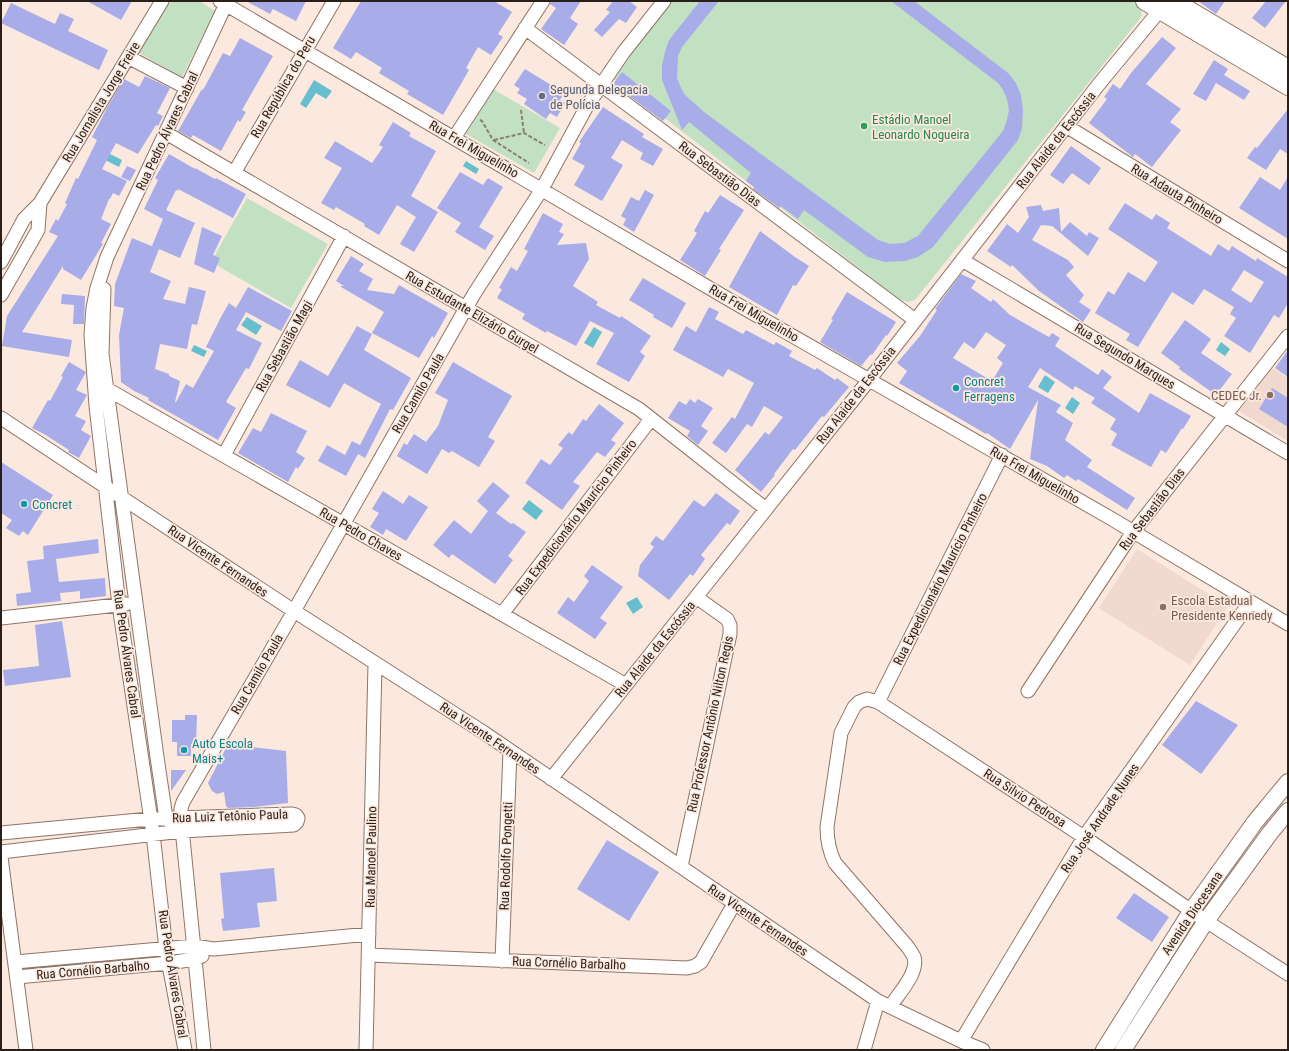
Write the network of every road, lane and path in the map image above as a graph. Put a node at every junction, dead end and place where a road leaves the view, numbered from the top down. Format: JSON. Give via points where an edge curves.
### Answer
{"nodes":[{"id":1,"x":162,"y":1,"type":"edge"},
{"id":2,"x":334,"y":1,"type":"edge"},
{"id":3,"x":543,"y":1,"type":"edge"},
{"id":4,"x":664,"y":1,"type":"edge"},
{"id":5,"x":223,"y":3,"type":"edge"},
{"id":6,"x":1160,"y":4,"type":"edge"},
{"id":7,"x":525,"y":28,"type":"junction"},
{"id":8,"x":304,"y":50,"type":"junction"},
{"id":9,"x":128,"y":57,"type":"junction"},
{"id":10,"x":1288,"y":69,"type":"edge"},
{"id":11,"x":601,"y":84,"type":"junction"},
{"id":12,"x":1288,"y":86,"type":"edge"},
{"id":13,"x":187,"y":88,"type":"junction"},
{"id":14,"x":521,"y":110,"type":"dead end"},
{"id":15,"x":467,"y":118,"type":"junction"},
{"id":16,"x":1066,"y":126,"type":"junction"},
{"id":17,"x":166,"y":133,"type":"junction"},
{"id":18,"x":524,"y":133,"type":"junction"},
{"id":19,"x":454,"y":138,"type":"junction"},
{"id":20,"x":493,"y":140,"type":"junction"},
{"id":21,"x":545,"y":145,"type":"dead end"},
{"id":22,"x":529,"y":163,"type":"dead end"},
{"id":23,"x":234,"y":172,"type":"junction"},
{"id":24,"x":542,"y":188,"type":"junction"},
{"id":25,"x":40,"y":203,"type":"junction"},
{"id":26,"x":344,"y":236,"type":"junction"},
{"id":27,"x":962,"y":260,"type":"junction"},
{"id":28,"x":1,"y":262,"type":"edge"},
{"id":29,"x":1288,"y":262,"type":"edge"},
{"id":30,"x":1,"y":296,"type":"edge"},
{"id":31,"x":466,"y":308,"type":"junction"},
{"id":32,"x":915,"y":320,"type":"junction"},
{"id":33,"x":1288,"y":336,"type":"edge"},
{"id":34,"x":869,"y":380,"type":"junction"},
{"id":35,"x":101,"y":390,"type":"junction"},
{"id":36,"x":1225,"y":415,"type":"junction"},
{"id":37,"x":1,"y":418,"type":"edge"},
{"id":38,"x":651,"y":419,"type":"junction"},
{"id":39,"x":1288,"y":453,"type":"edge"},
{"id":40,"x":224,"y":456,"type":"junction"},
{"id":41,"x":1002,"y":456,"type":"junction"},
{"id":42,"x":106,"y":487,"type":"junction"},
{"id":43,"x":122,"y":498,"type":"junction"},
{"id":44,"x":766,"y":509,"type":"junction"},
{"id":45,"x":344,"y":524,"type":"junction"},
{"id":46,"x":1133,"y":532,"type":"junction"},
{"id":47,"x":696,"y":596,"type":"junction"},
{"id":48,"x":1250,"y":602,"type":"junction"},
{"id":49,"x":136,"y":603,"type":"junction"},
{"id":50,"x":119,"y":605,"type":"junction"},
{"id":51,"x":294,"y":612,"type":"junction"},
{"id":52,"x":502,"y":614,"type":"junction"},
{"id":53,"x":1,"y":618,"type":"edge"},
{"id":54,"x":1288,"y":624,"type":"edge"},
{"id":55,"x":376,"y":664,"type":"junction"},
{"id":56,"x":626,"y":685,"type":"junction"},
{"id":57,"x":1028,"y":691,"type":"dead end"},
{"id":58,"x":878,"y":702,"type":"junction"},
{"id":59,"x":510,"y":751,"type":"junction"},
{"id":60,"x":551,"y":779,"type":"junction"},
{"id":61,"x":1288,"y":782,"type":"edge"},
{"id":62,"x":187,"y":796,"type":"joint"},
{"id":63,"x":1288,"y":812,"type":"edge"},
{"id":64,"x":166,"y":818,"type":"junction"},
{"id":65,"x":181,"y":818,"type":"junction"},
{"id":66,"x":150,"y":819,"type":"junction"},
{"id":67,"x":1256,"y":822,"type":"junction"},
{"id":68,"x":182,"y":831,"type":"junction"},
{"id":69,"x":1,"y":833,"type":"edge"},
{"id":70,"x":1270,"y":833,"type":"junction"},
{"id":71,"x":153,"y":834,"type":"junction"},
{"id":72,"x":1084,"y":837,"type":"junction"},
{"id":73,"x":1,"y":852,"type":"edge"},
{"id":74,"x":1,"y":857,"type":"edge"},
{"id":75,"x":680,"y":867,"type":"junction"},
{"id":76,"x":734,"y":904,"type":"junction"},
{"id":77,"x":1192,"y":910,"type":"junction"},
{"id":78,"x":1206,"y":921,"type":"junction"},
{"id":79,"x":369,"y":934,"type":"junction"},
{"id":80,"x":166,"y":949,"type":"junction"},
{"id":81,"x":195,"y":953,"type":"junction"},
{"id":82,"x":369,"y":955,"type":"junction"},
{"id":83,"x":502,"y":961,"type":"junction"},
{"id":84,"x":15,"y":962,"type":"junction"},
{"id":85,"x":168,"y":962,"type":"junction"},
{"id":86,"x":1288,"y":974,"type":"edge"},
{"id":87,"x":17,"y":977,"type":"junction"},
{"id":88,"x":878,"y":1001,"type":"junction"},
{"id":89,"x":890,"y":1007,"type":"junction"},
{"id":90,"x":961,"y":1041,"type":"junction"},
{"id":91,"x":26,"y":1050,"type":"edge"},
{"id":92,"x":185,"y":1050,"type":"edge"},
{"id":93,"x":204,"y":1050,"type":"edge"},
{"id":94,"x":366,"y":1050,"type":"edge"},
{"id":95,"x":864,"y":1050,"type":"edge"},
{"id":96,"x":983,"y":1050,"type":"edge"},
{"id":97,"x":1104,"y":1050,"type":"edge"},
{"id":98,"x":1123,"y":1050,"type":"edge"}],
"edges":[{"from":1,"to":9,"type":"street","name":"Rua Jornalista Jorge Freire"},
{"from":2,"to":8,"type":"street","name":"Rua República do Peru"},
{"from":3,"to":7,"type":"street"},
{"from":4,"to":11,"type":"street","name":"Rua Camilo Paula"},
{"from":5,"to":8,"type":"street","name":"Rua Frei Miguelinho"},
{"from":5,"to":13,"type":"street","name":"Rua Pedro Álvares Cabral"},
{"from":6,"to":10,"type":"main road"},
{"from":6,"to":12,"type":"main road"},
{"from":6,"to":16,"type":"street","name":"Rua Alaide da Escóssia"},
{"from":7,"to":11,"type":"street","name":"Rua Sebastião Dias"},
{"from":7,"to":15,"type":"street"},
{"from":8,"to":19,"type":"street","name":"Rua Frei Miguelinho"},
{"from":8,"to":23,"type":"street","name":"Rua República do Peru"},
{"from":9,"to":13,"type":"street"},
{"from":9,"to":25,"type":"street","name":"Rua Jornalista Jorge Freire"},
{"from":11,"to":24,"type":"street","name":"Rua Camilo Paula"},
{"from":11,"to":32,"type":"street","name":"Rua Sebastião Dias"},
{"from":13,"to":17,"type":"street","name":"Rua Pedro Álvares Cabral"},
{"from":14,"to":18,"type":"path"},
{"from":15,"to":19,"type":"street"},
{"from":15,"to":20,"type":"path","via":[[482,121]]},
{"from":16,"to":27,"type":"street","name":"Rua Alaide da Escóssia"},
{"from":16,"to":29,"type":"street","name":"Rua Adauta Pinheiro"},
{"from":17,"to":23,"type":"street","name":"Rua Estudante Elizário Gurgel"},
{"from":17,"to":35,"type":"street","name":"Rua Pedro Álvares Cabral","via":[[107,257],[97,288],[91,335]]},
{"from":18,"to":20,"type":"path"},
{"from":18,"to":21,"type":"path"},
{"from":19,"to":24,"type":"street","name":"Rua Frei Miguelinho"},
{"from":20,"to":22,"type":"path"},
{"from":23,"to":26,"type":"street","name":"Rua Estudante Elizário Gurgel"},
{"from":24,"to":31,"type":"street","name":"Rua Camilo Paula"},
{"from":24,"to":34,"type":"street","name":"Rua Frei Miguelinho"},
{"from":25,"to":28,"type":"street","name":"Rua Jornalista Jorge Freire","via":[[24,220]]},
{"from":25,"to":30,"type":"street","name":"Rua Jornalista Jorge Freire","via":[[38,230]]},
{"from":26,"to":31,"type":"street","name":"Rua Estudante Elizário Gurgel"},
{"from":26,"to":40,"type":"street","name":"Rua Sebastião Magi"},
{"from":27,"to":32,"type":"street","name":"Rua Alaide da Escóssia"},
{"from":27,"to":36,"type":"street","name":"Rua Segundo Marques"},
{"from":31,"to":38,"type":"street","name":"Rua Estudante Elizário Gurgel","via":[[639,409]]},
{"from":31,"to":45,"type":"street","name":"Rua Camilo Paula"},
{"from":32,"to":34,"type":"street","name":"Rua Alaide da Escóssia"},
{"from":33,"to":36,"type":"street","name":"Rua Sebastião Dias"},
{"from":34,"to":41,"type":"street","name":"Rua Frei Miguelinho"},
{"from":34,"to":44,"type":"street","name":"Rua Alaide da Escóssia"},
{"from":35,"to":40,"type":"street","name":"Rua Pedro Chaves"},
{"from":35,"to":42,"type":"street","name":"Rua Pedro Álvares Cabral"},
{"from":35,"to":43,"type":"street","name":"Rua Pedro Álvares Cabral"},
{"from":36,"to":39,"type":"street","name":"Rua Segundo Marques"},
{"from":36,"to":46,"type":"street","name":"Rua Sebastião Dias"},
{"from":37,"to":42,"type":"street","name":"Rua Vicente Fernandes"},
{"from":38,"to":44,"type":"street","name":"Rua Estudante Elizário Gurgel"},
{"from":38,"to":52,"type":"street","name":"Rua Expedicionário Maurício Pinheiro"},
{"from":40,"to":45,"type":"street","name":"Rua Pedro Chaves"},
{"from":41,"to":46,"type":"street","name":"Rua Frei Miguelinho"},
{"from":41,"to":58,"type":"street","name":"Rua Expedicionário Maurício Pinheiro"},
{"from":42,"to":43,"type":"street","name":"Rua Vicente Fernandes"},
{"from":42,"to":50,"type":"street","name":"Rua Pedro Álvares Cabral"},
{"from":43,"to":49,"type":"street","name":"Rua Pedro Álvares Cabral"},
{"from":43,"to":51,"type":"street","name":"Rua Vicente Fernandes"},
{"from":44,"to":47,"type":"street","name":"Rua Alaide da Escóssia"},
{"from":45,"to":51,"type":"street","name":"Rua Camilo Paula"},
{"from":45,"to":52,"type":"street","name":"Rua Pedro Chaves"},
{"from":46,"to":48,"type":"street","name":"Rua Frei Miguelinho"},
{"from":46,"to":57,"type":"street","name":"Rua Sebastião Dias"},
{"from":47,"to":56,"type":"street","name":"Rua Alaide da Escóssia"},
{"from":47,"to":75,"type":"street","name":"Rua Professor Antônio Nilton Regis","via":[[727,619],[730,634]]},
{"from":48,"to":54,"type":"street","name":"Rua Frei Miguelinho"},
{"from":48,"to":72,"type":"street","name":"Rua José Andrade Nunes"},
{"from":49,"to":50,"type":"street"},
{"from":49,"to":64,"type":"street","name":"Rua Pedro Álvares Cabral"},
{"from":50,"to":53,"type":"street"},
{"from":50,"to":66,"type":"street","name":"Rua Pedro Álvares Cabral"},
{"from":51,"to":55,"type":"street","name":"Rua Vicente Fernandes"},
{"from":51,"to":62,"type":"street","name":"Rua Camilo Paula"},
{"from":52,"to":56,"type":"street","name":"Rua Pedro Chaves"},
{"from":55,"to":59,"type":"street","name":"Rua Vicente Fernandes"},
{"from":55,"to":79,"type":"street","name":"Rua Manoel Paulino"},
{"from":56,"to":60,"type":"street","name":"Rua Alaide da Escóssia"},
{"from":58,"to":72,"type":"street","name":"Rua Silvio Pedrosa"},
{"from":58,"to":89,"type":"street","via":[[867,699],[859,702],[854,707],[842,734],[827,840],[835,863],[914,956],[912,974]]},
{"from":59,"to":60,"type":"street","name":"Rua Vicente Fernandes"},
{"from":59,"to":83,"type":"street","name":"Rua Rodolfo Pongetti"},
{"from":60,"to":75,"type":"street","name":"Rua Vicente Fernandes"},
{"from":61,"to":67,"type":"street","name":"Avenida Diocesana"},
{"from":62,"to":65,"type":"street","name":"Rua Pedro Álvares Cabral","via":[[181,808]]},
{"from":63,"to":70,"type":"street","name":"Avenida Diocesana"},
{"from":64,"to":65,"type":"street","name":"Rua Luiz Tetônio Paula"},
{"from":64,"to":66,"type":"street","name":"Rua Luiz Tetônio Paula"},
{"from":64,"to":68,"type":"street"},
{"from":65,"to":68,"type":"street","name":"Rua Pedro Álvares Cabral"},
{"from":65,"to":68,"type":"street","name":"Rua Luiz Tetônio Paula","via":[[292,814],[298,818],[294,825]]},
{"from":66,"to":69,"type":"street","name":"Rua Luiz Tetônio Paula"},
{"from":66,"to":71,"type":"street","name":"Rua Pedro Álvares Cabral"},
{"from":67,"to":70,"type":"street"},
{"from":67,"to":77,"type":"street","name":"Avenida Diocesana"},
{"from":68,"to":71,"type":"street","name":"Rua Luiz Tetônio Paula"},
{"from":68,"to":81,"type":"street","name":"Rua Pedro Álvares Cabral"},
{"from":70,"to":78,"type":"street","name":"Avenida Diocesana"},
{"from":71,"to":73,"type":"street","name":"Rua Luiz Tetônio Paula"},
{"from":71,"to":80,"type":"street","name":"Rua Pedro Álvares Cabral"},
{"from":72,"to":77,"type":"street","name":"Rua Silvio Pedrosa"},
{"from":72,"to":90,"type":"street","name":"Rua José Andrade Nunes"},
{"from":74,"to":84,"type":"street"},
{"from":75,"to":76,"type":"street","name":"Rua Vicente Fernandes"},
{"from":76,"to":83,"type":"street","name":"Rua Cornélio Barbalho","via":[[701,962],[687,968]]},
{"from":76,"to":88,"type":"street","name":"Rua Vicente Fernandes"},
{"from":77,"to":78,"type":"street","name":"Rua Silvio Pedrosa"},
{"from":77,"to":97,"type":"street","name":"Avenida Diocesana"},
{"from":78,"to":86,"type":"street","name":"Rua Silvio Pedrosa"},
{"from":78,"to":98,"type":"street","name":"Avenida Diocesana"},
{"from":79,"to":81,"type":"street","name":"Rua Cornélio Barbalho"},
{"from":79,"to":82,"type":"street","name":"Rua Manoel Paulino"},
{"from":80,"to":81,"type":"street","name":"Rua Cornélio Barbalho"},
{"from":80,"to":84,"type":"street","name":"Rua Cornélio Barbalho"},
{"from":80,"to":85,"type":"street","name":"Rua Pedro Álvares Cabral"},
{"from":81,"to":85,"type":"street","name":"Rua Cornélio Barbalho"},
{"from":81,"to":93,"type":"street","name":"Rua Pedro Álvares Cabral"},
{"from":82,"to":83,"type":"street","name":"Rua Cornélio Barbalho"},
{"from":82,"to":94,"type":"street","name":"Rua Manoel Paulino"},
{"from":84,"to":87,"type":"street"},
{"from":85,"to":87,"type":"street","name":"Rua Cornélio Barbalho"},
{"from":85,"to":92,"type":"street","name":"Rua Pedro Álvares Cabral"},
{"from":87,"to":91,"type":"street"},
{"from":88,"to":89,"type":"street","name":"Rua Vicente Fernandes"},
{"from":88,"to":95,"type":"street"},
{"from":89,"to":90,"type":"street","name":"Rua Vicente Fernandes"},
{"from":90,"to":96,"type":"street","name":"Rua Vicente Fernandes"}]}
